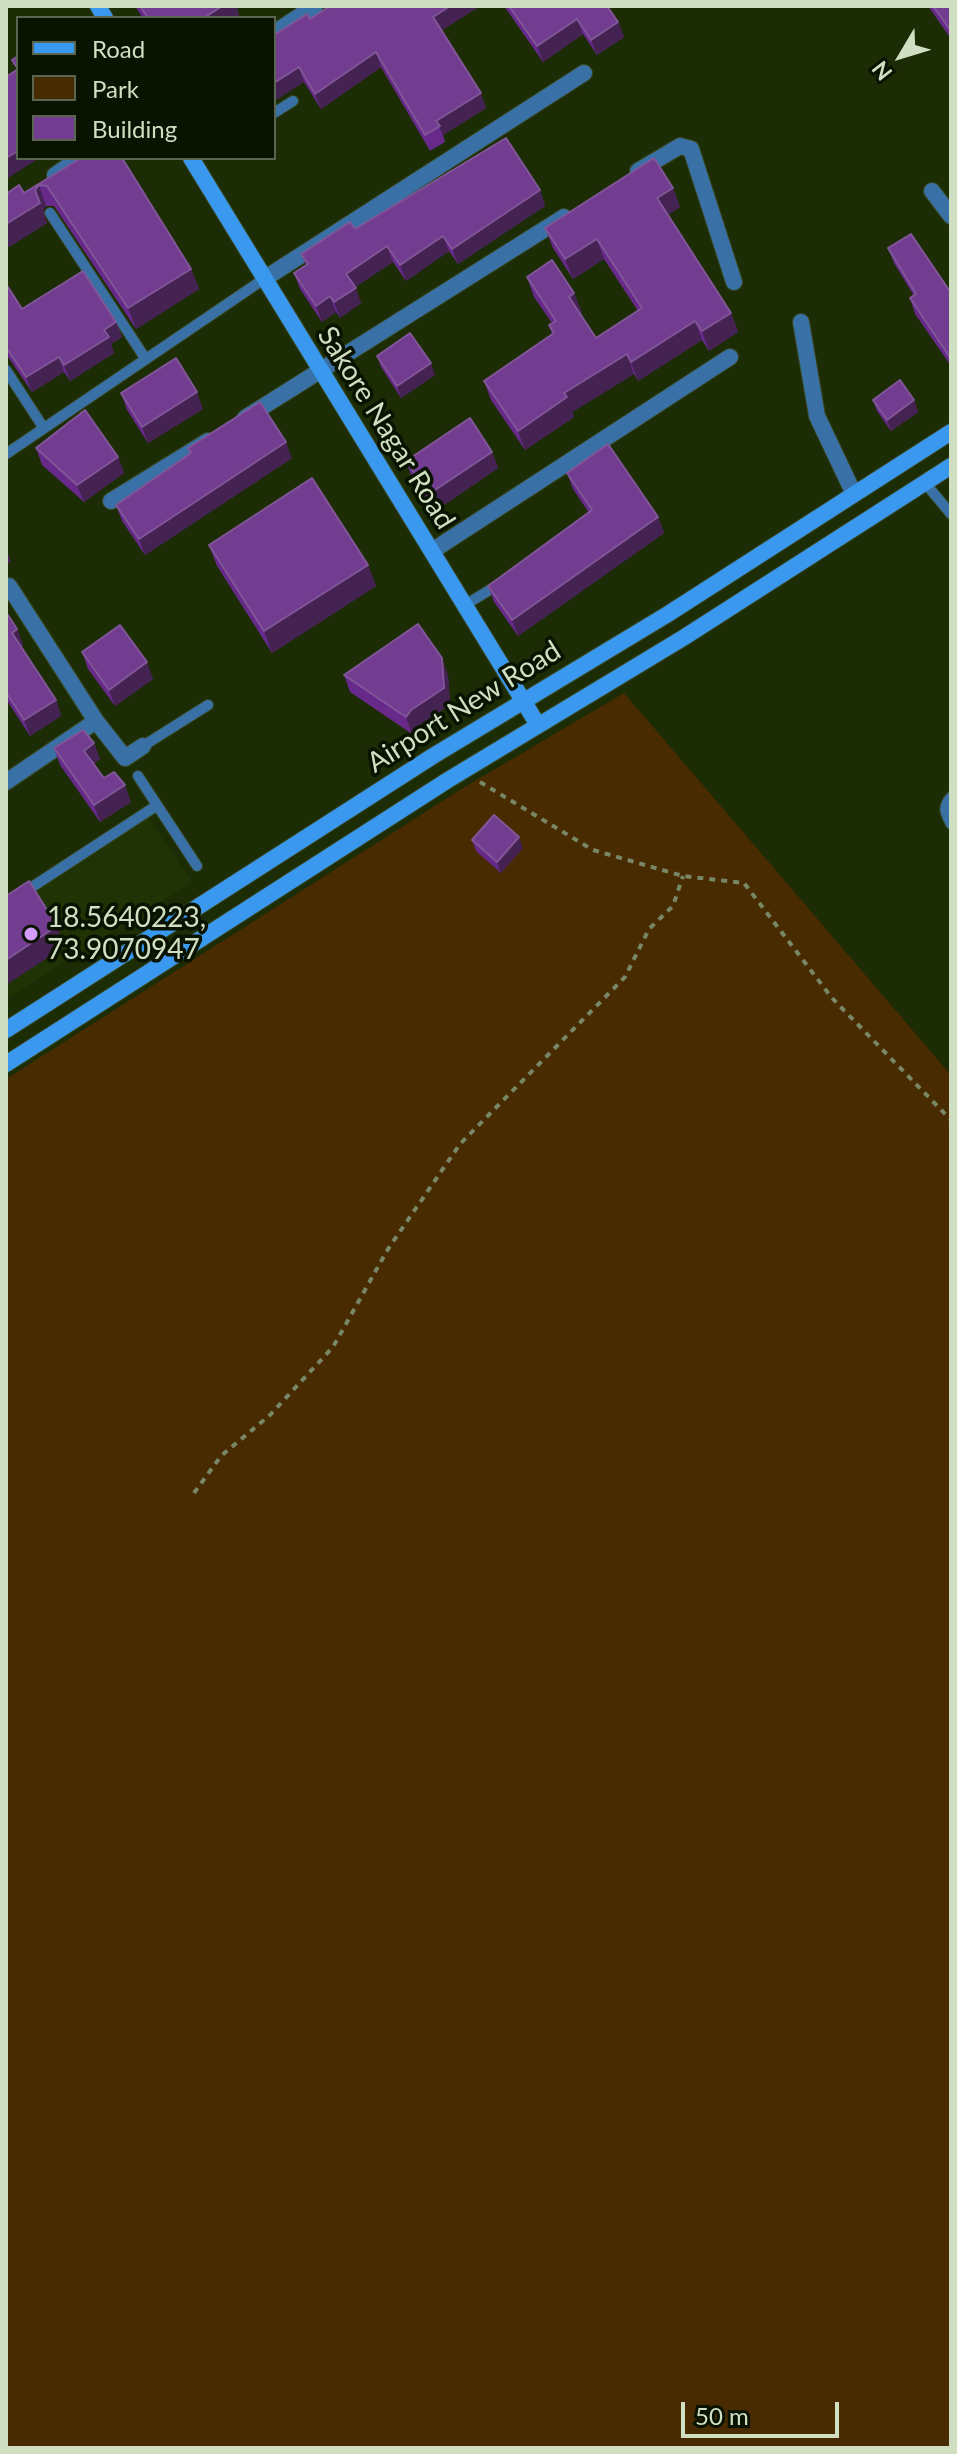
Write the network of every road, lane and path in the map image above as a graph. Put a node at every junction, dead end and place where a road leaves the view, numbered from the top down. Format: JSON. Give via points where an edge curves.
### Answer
{"nodes":[{"id":1,"x":315,"y":6,"type":"edge"},
{"id":2,"x":276,"y":32,"type":"edge"},
{"id":3,"x":584,"y":73,"type":"dead end"},
{"id":4,"x":293,"y":101,"type":"dead end"},
{"id":5,"x":276,"y":112,"type":"edge"},
{"id":6,"x":77,"y":160,"type":"edge"},
{"id":7,"x":196,"y":160,"type":"edge"},
{"id":8,"x":629,"y":177,"type":"edge"},
{"id":9,"x":45,"y":181,"type":"edge"},
{"id":10,"x":932,"y":191,"type":"dead end"},
{"id":11,"x":577,"y":209,"type":"edge"},
{"id":12,"x":50,"y":213,"type":"edge"},
{"id":13,"x":951,"y":216,"type":"edge"},
{"id":14,"x":264,"y":279,"type":"junction"},
{"id":15,"x":734,"y":282,"type":"dead end"},
{"id":16,"x":801,"y":322,"type":"dead end"},
{"id":17,"x":730,"y":357,"type":"dead end"},
{"id":18,"x":145,"y":358,"type":"junction"},
{"id":19,"x":6,"y":370,"type":"edge"},
{"id":20,"x":321,"y":371,"type":"junction"},
{"id":21,"x":43,"y":427,"type":"junction"},
{"id":22,"x":951,"y":432,"type":"edge"},
{"id":23,"x":6,"y":454,"type":"edge"},
{"id":24,"x":951,"y":466,"type":"edge"},
{"id":25,"x":925,"y":483,"type":"junction"},
{"id":26,"x":854,"y":494,"type":"junction"},
{"id":27,"x":111,"y":501,"type":"dead end"},
{"id":28,"x":951,"y":514,"type":"edge"},
{"id":29,"x":432,"y":551,"type":"junction"},
{"id":30,"x":514,"y":575,"type":"edge"},
{"id":31,"x":9,"y":586,"type":"dead end"},
{"id":32,"x":465,"y":605,"type":"junction"},
{"id":33,"x":523,"y":700,"type":"junction"},
{"id":34,"x":208,"y":705,"type":"dead end"},
{"id":35,"x":96,"y":721,"type":"junction"},
{"id":36,"x":538,"y":725,"type":"junction"},
{"id":37,"x":143,"y":746,"type":"joint"},
{"id":38,"x":462,"y":772,"type":"junction"},
{"id":39,"x":138,"y":776,"type":"dead end"},
{"id":40,"x":6,"y":782,"type":"edge"},
{"id":41,"x":951,"y":797,"type":"edge"},
{"id":42,"x":156,"y":806,"type":"junction"},
{"id":43,"x":951,"y":824,"type":"edge"},
{"id":44,"x":197,"y":866,"type":"dead end"},
{"id":45,"x":683,"y":876,"type":"junction"},
{"id":46,"x":6,"y":904,"type":"edge"},
{"id":47,"x":6,"y":1030,"type":"edge"},
{"id":48,"x":6,"y":1064,"type":"edge"},
{"id":49,"x":951,"y":1120,"type":"edge"},
{"id":50,"x":194,"y":1493,"type":"dead end"}],
"edges":[{"from":1,"to":2,"type":"street"},
{"from":3,"to":14,"type":"street"},
{"from":4,"to":5,"type":"lane"},
{"from":6,"to":9,"type":"street"},
{"from":7,"to":14,"type":"main road","name":"Sakore Nagar Road"},
{"from":8,"to":15,"type":"street","via":[[674,148],[691,149]]},
{"from":10,"to":13,"type":"street"},
{"from":11,"to":20,"type":"street"},
{"from":12,"to":18,"type":"lane"},
{"from":14,"to":18,"type":"lane"},
{"from":14,"to":20,"type":"main road","name":"Sakore Nagar Road"},
{"from":16,"to":26,"type":"street","via":[[817,416]]},
{"from":17,"to":29,"type":"street"},
{"from":18,"to":21,"type":"lane"},
{"from":19,"to":21,"type":"lane"},
{"from":20,"to":27,"type":"street"},
{"from":20,"to":29,"type":"main road","name":"Sakore Nagar Road"},
{"from":21,"to":23,"type":"lane"},
{"from":22,"to":26,"type":"main road","name":"Airport New Road"},
{"from":24,"to":25,"type":"main road","name":"Airport New Road"},
{"from":25,"to":28,"type":"lane"},
{"from":25,"to":36,"type":"main road","name":"Airport New Road"},
{"from":26,"to":33,"type":"main road","name":"Airport New Road"},
{"from":29,"to":32,"type":"main road","name":"Sakore Nagar Road"},
{"from":30,"to":32,"type":"lane"},
{"from":31,"to":35,"type":"street"},
{"from":32,"to":33,"type":"main road","name":"Sakore Nagar Road"},
{"from":33,"to":36,"type":"main road","name":"Sakore Nagar Road"},
{"from":33,"to":47,"type":"main road","name":"Airport New Road"},
{"from":34,"to":37,"type":"lane"},
{"from":35,"to":37,"type":"street","via":[[125,758]]},
{"from":35,"to":40,"type":"street"},
{"from":36,"to":38,"type":"main road","name":"Airport New Road"},
{"from":38,"to":45,"type":"path","via":[[593,850]]},
{"from":38,"to":48,"type":"main road","name":"Airport New Road"},
{"from":39,"to":42,"type":"lane"},
{"from":41,"to":43,"type":"lane","via":[[945,813]]},
{"from":42,"to":44,"type":"lane"},
{"from":42,"to":46,"type":"lane"},
{"from":45,"to":49,"type":"path","via":[[744,883],[832,998]]},
{"from":45,"to":50,"type":"path","via":[[673,906],[649,929],[625,977],[460,1144],[388,1249],[333,1347],[270,1415],[221,1456]]}]}
